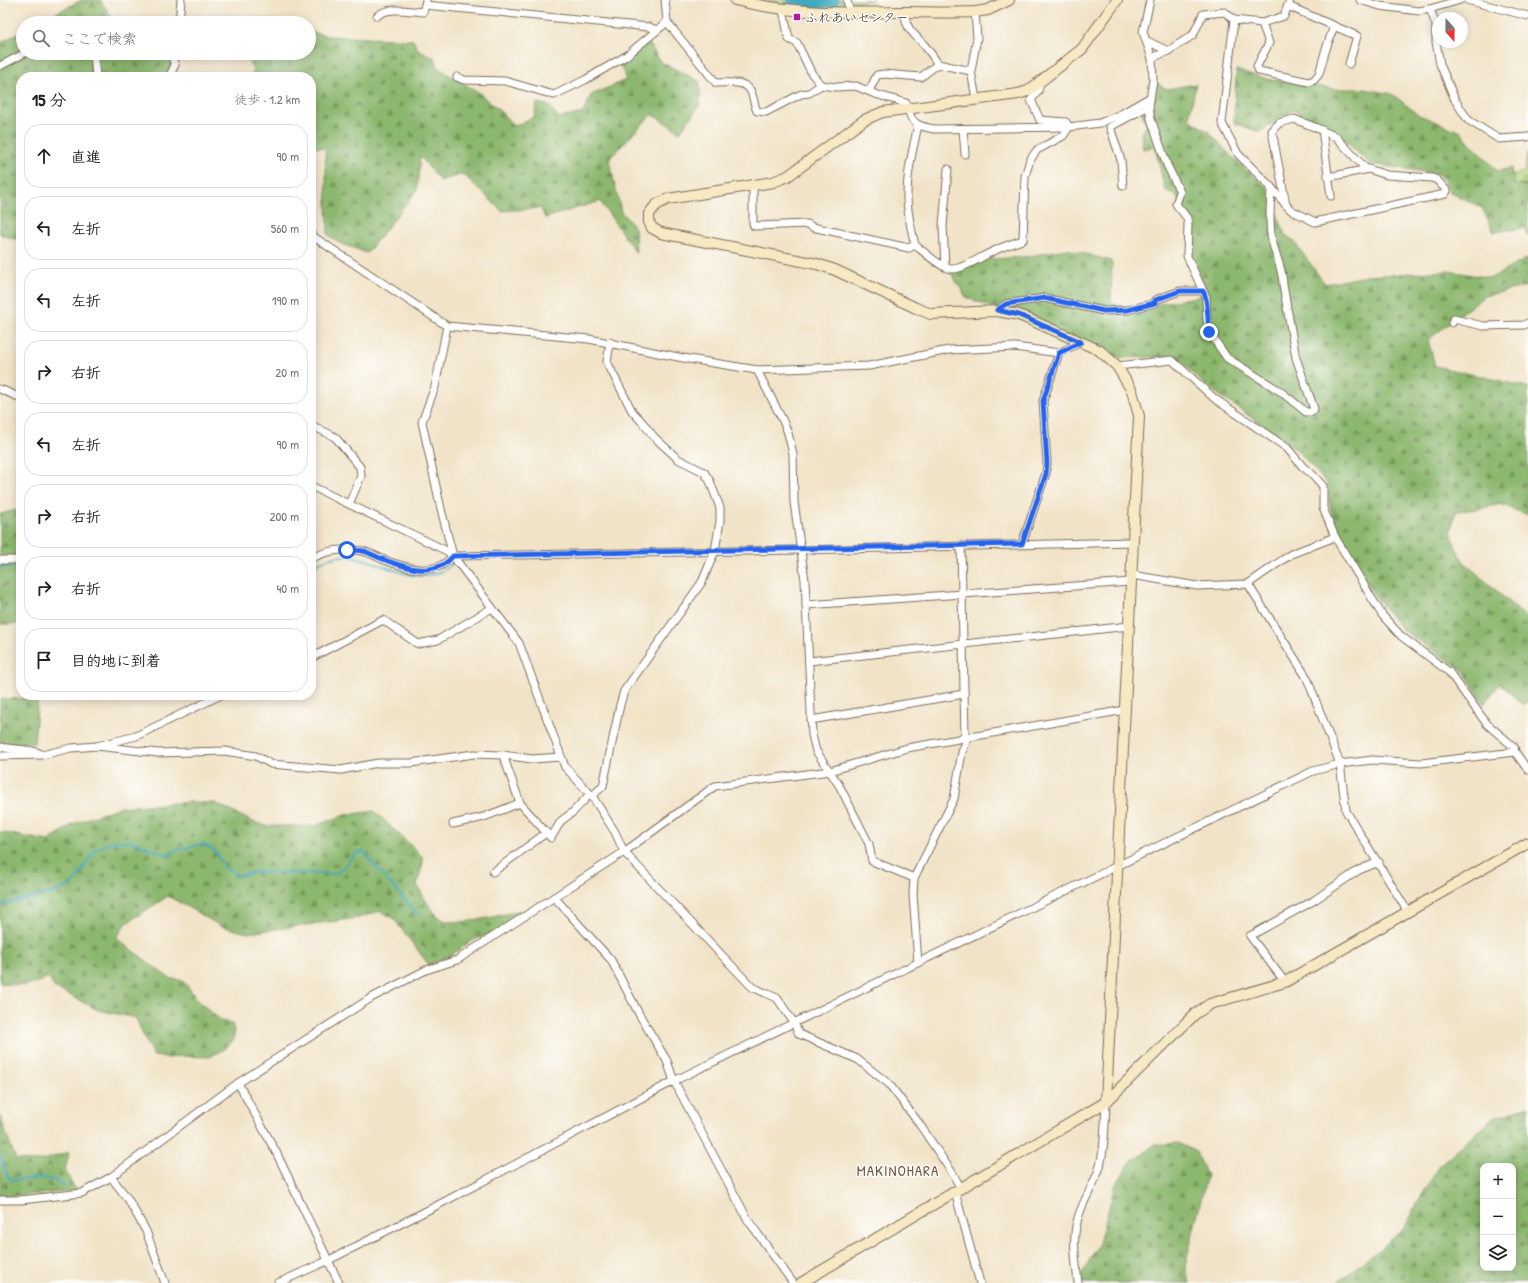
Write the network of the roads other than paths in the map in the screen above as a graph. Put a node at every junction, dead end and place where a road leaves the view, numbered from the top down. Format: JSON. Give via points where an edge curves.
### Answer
{"nodes":[{"id":1,"x":181,"y":0,"type":"edge"},
{"id":2,"x":665,"y":0,"type":"edge"},
{"id":3,"x":735,"y":0,"type":"edge"},
{"id":4,"x":1009,"y":0,"type":"edge"},
{"id":5,"x":1117,"y":0,"type":"edge"},
{"id":6,"x":1150,"y":0,"type":"edge"},
{"id":7,"x":1360,"y":0,"type":"edge"},
{"id":8,"x":1460,"y":0,"type":"edge"},
{"id":9,"x":1467,"y":0,"type":"edge"},
{"id":10,"x":426,"y":3,"type":"edge"},
{"id":11,"x":1289,"y":3,"type":"edge"},
{"id":12,"x":849,"y":6,"type":"edge"},
{"id":13,"x":1430,"y":9,"type":"junction"},
{"id":14,"x":784,"y":10,"type":"junction"},
{"id":15,"x":905,"y":12,"type":"junction"},
{"id":16,"x":975,"y":12,"type":"junction"},
{"id":17,"x":180,"y":16,"type":"edge"},
{"id":18,"x":377,"y":16,"type":"dead end"},
{"id":19,"x":1528,"y":16,"type":"edge"},
{"id":20,"x":1234,"y":20,"type":"junction"},
{"id":21,"x":667,"y":22,"type":"junction"},
{"id":22,"x":1262,"y":24,"type":"junction"},
{"id":23,"x":1334,"y":26,"type":"junction"},
{"id":24,"x":657,"y":30,"type":"junction"},
{"id":25,"x":1146,"y":41,"type":"junction"},
{"id":26,"x":1168,"y":52,"type":"junction"},
{"id":27,"x":16,"y":58,"type":"edge"},
{"id":28,"x":1152,"y":58,"type":"junction"},
{"id":29,"x":95,"y":60,"type":"edge"},
{"id":30,"x":173,"y":60,"type":"edge"},
{"id":31,"x":938,"y":64,"type":"junction"},
{"id":32,"x":1349,"y":64,"type":"dead end"},
{"id":33,"x":0,"y":66,"type":"edge"},
{"id":34,"x":971,"y":71,"type":"junction"},
{"id":35,"x":96,"y":72,"type":"edge"},
{"id":36,"x":172,"y":72,"type":"edge"},
{"id":37,"x":457,"y":77,"type":"dead end"},
{"id":38,"x":1040,"y":83,"type":"junction"},
{"id":39,"x":821,"y":85,"type":"junction"},
{"id":40,"x":869,"y":91,"type":"junction"},
{"id":41,"x":1149,"y":98,"type":"junction"},
{"id":42,"x":976,"y":99,"type":"junction"},
{"id":43,"x":1149,"y":106,"type":"junction"},
{"id":44,"x":909,"y":108,"type":"junction"},
{"id":45,"x":918,"y":125,"type":"junction"},
{"id":46,"x":1069,"y":127,"type":"junction"},
{"id":47,"x":963,"y":129,"type":"junction"},
{"id":48,"x":1322,"y":130,"type":"junction"},
{"id":49,"x":1528,"y":137,"type":"edge"},
{"id":50,"x":965,"y":154,"type":"dead end"},
{"id":51,"x":948,"y":169,"type":"dead end"},
{"id":52,"x":1369,"y":169,"type":"junction"},
{"id":53,"x":1328,"y":177,"type":"junction"},
{"id":54,"x":753,"y":185,"type":"junction"},
{"id":55,"x":1123,"y":186,"type":"dead end"},
{"id":56,"x":1271,"y":186,"type":"junction"},
{"id":57,"x":1331,"y":196,"type":"dead end"},
{"id":58,"x":1286,"y":205,"type":"junction"},
{"id":59,"x":316,"y":238,"type":"edge"},
{"id":60,"x":914,"y":245,"type":"junction"},
{"id":61,"x":945,"y":266,"type":"junction"},
{"id":62,"x":1203,"y":291,"type":"junction"},
{"id":63,"x":997,"y":310,"type":"junction"},
{"id":64,"x":1452,"y":323,"type":"dead end"},
{"id":65,"x":1528,"y":323,"type":"edge"},
{"id":66,"x":447,"y":326,"type":"junction"},
{"id":67,"x":610,"y":342,"type":"junction"},
{"id":68,"x":1081,"y":342,"type":"junction"},
{"id":69,"x":1059,"y":353,"type":"junction"},
{"id":70,"x":1117,"y":366,"type":"junction"},
{"id":71,"x":757,"y":370,"type":"junction"},
{"id":72,"x":0,"y":389,"type":"edge"},
{"id":73,"x":16,"y":396,"type":"edge"},
{"id":74,"x":316,"y":428,"type":"edge"},
{"id":75,"x":316,"y":488,"type":"edge"},
{"id":76,"x":349,"y":504,"type":"junction"},
{"id":77,"x":1335,"y":537,"type":"junction"},
{"id":78,"x":1132,"y":542,"type":"junction"},
{"id":79,"x":1022,"y":544,"type":"junction"},
{"id":80,"x":961,"y":546,"type":"junction"},
{"id":81,"x":800,"y":550,"type":"junction"},
{"id":82,"x":715,"y":551,"type":"junction"},
{"id":83,"x":453,"y":556,"type":"junction"},
{"id":84,"x":316,"y":557,"type":"edge"},
{"id":85,"x":0,"y":560,"type":"edge"},
{"id":86,"x":16,"y":560,"type":"edge"},
{"id":87,"x":1131,"y":579,"type":"junction"},
{"id":88,"x":1248,"y":584,"type":"junction"},
{"id":89,"x":962,"y":594,"type":"junction"},
{"id":90,"x":806,"y":605,"type":"junction"},
{"id":91,"x":492,"y":608,"type":"junction"},
{"id":92,"x":1129,"y":626,"type":"junction"},
{"id":93,"x":964,"y":644,"type":"junction"},
{"id":94,"x":316,"y":655,"type":"edge"},
{"id":95,"x":809,"y":661,"type":"junction"},
{"id":96,"x":964,"y":694,"type":"junction"},
{"id":97,"x":211,"y":700,"type":"edge"},
{"id":98,"x":1125,"y":710,"type":"junction"},
{"id":99,"x":811,"y":720,"type":"junction"},
{"id":100,"x":967,"y":737,"type":"junction"},
{"id":101,"x":97,"y":746,"type":"junction"},
{"id":102,"x":0,"y":747,"type":"edge"},
{"id":103,"x":1515,"y":752,"type":"junction"},
{"id":104,"x":42,"y":755,"type":"junction"},
{"id":105,"x":503,"y":755,"type":"junction"},
{"id":106,"x":0,"y":756,"type":"edge"},
{"id":107,"x":561,"y":757,"type":"junction"},
{"id":108,"x":1340,"y":764,"type":"junction"},
{"id":109,"x":1528,"y":770,"type":"edge"},
{"id":110,"x":830,"y":771,"type":"junction"},
{"id":111,"x":591,"y":795,"type":"junction"},
{"id":112,"x":520,"y":803,"type":"junction"},
{"id":113,"x":453,"y":824,"type":"dead end"},
{"id":114,"x":546,"y":833,"type":"junction"},
{"id":115,"x":1528,"y":843,"type":"edge"},
{"id":116,"x":624,"y":852,"type":"junction"},
{"id":117,"x":1379,"y":862,"type":"junction"},
{"id":118,"x":1118,"y":866,"type":"junction"},
{"id":119,"x":493,"y":872,"type":"dead end"},
{"id":120,"x":914,"y":878,"type":"junction"},
{"id":121,"x":554,"y":897,"type":"junction"},
{"id":122,"x":1408,"y":912,"type":"junction"},
{"id":123,"x":918,"y":963,"type":"junction"},
{"id":124,"x":1285,"y":982,"type":"junction"},
{"id":125,"x":794,"y":1023,"type":"junction"},
{"id":126,"x":674,"y":1081,"type":"junction"},
{"id":127,"x":238,"y":1083,"type":"junction"},
{"id":128,"x":1106,"y":1102,"type":"junction"},
{"id":129,"x":111,"y":1177,"type":"junction"},
{"id":130,"x":958,"y":1191,"type":"junction"},
{"id":131,"x":0,"y":1200,"type":"edge"},
{"id":132,"x":327,"y":1261,"type":"junction"},
{"id":133,"x":165,"y":1283,"type":"edge"},
{"id":134,"x":278,"y":1283,"type":"edge"},
{"id":135,"x":339,"y":1283,"type":"edge"},
{"id":136,"x":793,"y":1283,"type":"edge"},
{"id":137,"x":801,"y":1283,"type":"edge"},
{"id":138,"x":980,"y":1283,"type":"edge"},
{"id":139,"x":1078,"y":1283,"type":"edge"}],
"edges":[{"from":1,"to":17,"type":"street"},
{"from":2,"to":21,"type":"street"},
{"from":3,"to":14,"type":"street"},
{"from":4,"to":16,"type":"street","via":[[988,10]]},
{"from":5,"to":38,"type":"street","via":[[1082,49]]},
{"from":6,"to":25,"type":"street","via":[[1143,32]]},
{"from":7,"to":13,"type":"street","via":[[1380,6],[1419,11]]},
{"from":8,"to":13,"type":"street"},
{"from":9,"to":19,"type":"street"},
{"from":10,"to":18,"type":"street","via":[[423,12],[388,10]]},
{"from":10,"to":24,"type":"street","via":[[649,27]]},
{"from":11,"to":22,"type":"street","via":[[1284,16]]},
{"from":11,"to":23,"type":"street"},
{"from":12,"to":14,"type":"street","via":[[810,12]]},
{"from":12,"to":15,"type":"street"},
{"from":13,"to":49,"type":"street","via":[[1436,25],[1440,64],[1455,100],[1468,120],[1499,139]]},
{"from":14,"to":39,"type":"street","via":[[789,39],[797,44],[812,74]]},
{"from":15,"to":16,"type":"street"},
{"from":15,"to":31,"type":"street","via":[[909,30]]},
{"from":16,"to":34,"type":"street","via":[[977,38]]},
{"from":20,"to":22,"type":"street"},
{"from":20,"to":26,"type":"street","via":[[1226,12],[1203,14],[1193,35]]},
{"from":20,"to":56,"type":"street","via":[[1222,123],[1238,154]]},
{"from":21,"to":24,"type":"street"},
{"from":21,"to":39,"type":"street","via":[[716,83],[738,83],[751,90],[757,111],[766,112],[801,94],[810,94]]},
{"from":22,"to":23,"type":"street","via":[[1269,43],[1257,66],[1259,71],[1309,82],[1319,74]]},
{"from":23,"to":32,"type":"street","via":[[1357,36]]},
{"from":24,"to":37,"type":"street","via":[[622,58],[554,95],[505,81],[464,80]]},
{"from":25,"to":26,"type":"street"},
{"from":25,"to":28,"type":"street"},
{"from":26,"to":28,"type":"street"},
{"from":27,"to":33,"type":"street"},
{"from":28,"to":41,"type":"street","via":[[1153,80]]},
{"from":29,"to":35,"type":"street"},
{"from":30,"to":36,"type":"street","via":[[175,65]]},
{"from":31,"to":34,"type":"street"},
{"from":31,"to":40,"type":"street","via":[[921,77],[877,75]]},
{"from":34,"to":42,"type":"street"},
{"from":38,"to":42,"type":"street","via":[[1018,94]]},
{"from":38,"to":46,"type":"street","via":[[1031,100],[1040,120],[1066,122]]},
{"from":39,"to":40,"type":"street","via":[[856,86]]},
{"from":40,"to":44,"type":"street","via":[[906,103]]},
{"from":41,"to":43,"type":"street"},
{"from":41,"to":46,"type":"street","via":[[1100,123]]},
{"from":42,"to":44,"type":"street"},
{"from":43,"to":55,"type":"street","via":[[1110,127],[1121,160]]},
{"from":43,"to":62,"type":"street","via":[[1167,165],[1180,192],[1176,204],[1187,218],[1187,256]]},
{"from":44,"to":45,"type":"street","via":[[911,117]]},
{"from":44,"to":54,"type":"street","via":[[872,116],[788,176],[773,182]]},
{"from":45,"to":47,"type":"street","via":[[934,129]]},
{"from":45,"to":60,"type":"street","via":[[909,167],[907,196]]},
{"from":46,"to":47,"type":"street"},
{"from":46,"to":61,"type":"street","via":[[1063,136],[1038,150],[1030,160],[1025,176],[1023,240],[1011,243],[967,265],[951,269]]},
{"from":47,"to":50,"type":"street"},
{"from":48,"to":52,"type":"street","via":[[1336,137],[1365,168]]},
{"from":48,"to":53,"type":"street"},
{"from":48,"to":58,"type":"street","via":[[1288,120],[1279,123],[1272,131]]},
{"from":51,"to":61,"type":"street","via":[[943,226]]},
{"from":52,"to":53,"type":"street"},
{"from":52,"to":58,"type":"street","via":[[1387,175],[1432,178],[1447,191],[1445,194],[1315,222]]},
{"from":53,"to":57,"type":"street"},
{"from":54,"to":60,"type":"street","via":[[754,226],[808,224],[909,248]]},
{"from":54,"to":63,"type":"street","via":[[668,199],[656,205],[649,214],[649,222],[652,228],[661,233],[817,264],[931,314]]},
{"from":56,"to":58,"type":"street"},
{"from":56,"to":62,"type":"street","via":[[1270,231],[1283,276],[1296,358],[1314,408],[1312,412],[1306,412],[1280,391],[1227,358],[1209,332],[1206,296]]},
{"from":59,"to":66,"type":"street"},
{"from":60,"to":61,"type":"street"},
{"from":62,"to":63,"type":"street","via":[[1180,291],[1155,300],[1155,303],[1127,310],[1104,311],[1044,298],[1006,304]]},
{"from":63,"to":68,"type":"street","via":[[1019,315]]},
{"from":64,"to":65,"type":"street","via":[[1454,319],[1483,326],[1524,326]]},
{"from":66,"to":67,"type":"street"},
{"from":66,"to":83,"type":"street","via":[[435,387],[422,422]]},
{"from":67,"to":71,"type":"street","via":[[683,358]]},
{"from":67,"to":82,"type":"street","via":[[607,362],[632,411],[654,437],[678,459],[704,472],[710,480],[720,508]]},
{"from":68,"to":69,"type":"street"},
{"from":68,"to":70,"type":"street","via":[[1099,350]]},
{"from":69,"to":71,"type":"street","via":[[1015,347],[949,350],[870,366]]},
{"from":69,"to":79,"type":"street","via":[[1043,401],[1046,474]]},
{"from":70,"to":77,"type":"street","via":[[1172,360],[1215,399],[1287,448],[1323,486],[1323,508]]},
{"from":70,"to":78,"type":"street","via":[[1132,391],[1139,416]]},
{"from":71,"to":81,"type":"street","via":[[788,432],[794,454],[794,502]]},
{"from":72,"to":73,"type":"street"},
{"from":74,"to":76,"type":"street","via":[[335,437],[360,467],[361,476]]},
{"from":75,"to":76,"type":"street"},
{"from":76,"to":83,"type":"street"},
{"from":77,"to":88,"type":"street","via":[[1292,554]]},
{"from":77,"to":103,"type":"street","via":[[1382,616],[1401,636],[1449,672],[1487,724],[1514,747]]},
{"from":78,"to":79,"type":"street"},
{"from":78,"to":87,"type":"street"},
{"from":79,"to":80,"type":"street"},
{"from":80,"to":81,"type":"street"},
{"from":80,"to":89,"type":"street"},
{"from":81,"to":82,"type":"street"},
{"from":81,"to":90,"type":"street"},
{"from":82,"to":83,"type":"street"},
{"from":82,"to":111,"type":"street","via":[[702,582],[624,691],[603,786]]},
{"from":83,"to":84,"type":"street","via":[[447,563],[435,569],[414,569],[363,551],[332,551]]},
{"from":83,"to":91,"type":"street"},
{"from":85,"to":86,"type":"street"},
{"from":87,"to":88,"type":"street","via":[[1197,586]]},
{"from":87,"to":89,"type":"street"},
{"from":87,"to":92,"type":"street"},
{"from":88,"to":108,"type":"street","via":[[1307,678]]},
{"from":89,"to":90,"type":"street"},
{"from":89,"to":93,"type":"street"},
{"from":90,"to":95,"type":"street"},
{"from":91,"to":94,"type":"street","via":[[438,640],[418,644],[383,620]]},
{"from":91,"to":107,"type":"street","via":[[519,643]]},
{"from":92,"to":93,"type":"street"},
{"from":92,"to":98,"type":"street"},
{"from":93,"to":95,"type":"street"},
{"from":93,"to":96,"type":"street"},
{"from":95,"to":99,"type":"street"},
{"from":96,"to":99,"type":"street"},
{"from":96,"to":100,"type":"street"},
{"from":97,"to":101,"type":"street","via":[[136,736]]},
{"from":98,"to":100,"type":"street"},
{"from":98,"to":118,"type":"street"},
{"from":99,"to":110,"type":"street","via":[[816,751]]},
{"from":100,"to":110,"type":"street","via":[[907,748]]},
{"from":100,"to":120,"type":"street","via":[[954,798]]},
{"from":101,"to":104,"type":"street","via":[[71,748]]},
{"from":101,"to":105,"type":"street","via":[[158,754],[226,751],[256,756],[271,764],[341,770],[378,763],[411,763],[474,754]]},
{"from":102,"to":104,"type":"street","via":[[12,750],[28,749]]},
{"from":103,"to":108,"type":"street","via":[[1421,763],[1372,760]]},
{"from":103,"to":109,"type":"street"},
{"from":104,"to":106,"type":"street"},
{"from":105,"to":107,"type":"street","via":[[532,760]]},
{"from":105,"to":112,"type":"street"},
{"from":107,"to":111,"type":"street","via":[[565,767]]},
{"from":108,"to":117,"type":"street","via":[[1346,811]]},
{"from":108,"to":118,"type":"street","via":[[1313,771]]},
{"from":110,"to":116,"type":"street","via":[[715,786]]},
{"from":110,"to":120,"type":"street","via":[[869,844],[872,862]]},
{"from":111,"to":114,"type":"street","via":[[561,821],[551,838]]},
{"from":111,"to":116,"type":"street","via":[[615,832]]},
{"from":112,"to":113,"type":"street","via":[[484,817]]},
{"from":112,"to":114,"type":"street"},
{"from":114,"to":119,"type":"street"},
{"from":115,"to":122,"type":"street"},
{"from":116,"to":121,"type":"street"},
{"from":116,"to":125,"type":"street","via":[[752,987],[777,998]]},
{"from":117,"to":122,"type":"street"},
{"from":117,"to":124,"type":"street","via":[[1360,870],[1313,902],[1250,936]]},
{"from":118,"to":123,"type":"street"},
{"from":118,"to":128,"type":"street"},
{"from":120,"to":123,"type":"street"},
{"from":121,"to":126,"type":"street","via":[[611,960],[667,1061]]},
{"from":121,"to":127,"type":"street","via":[[458,960],[426,970],[371,998]]},
{"from":122,"to":124,"type":"street"},
{"from":123,"to":125,"type":"street"},
{"from":124,"to":128,"type":"street","via":[[1210,1004],[1195,1014]]},
{"from":125,"to":126,"type":"street"},
{"from":125,"to":130,"type":"street","via":[[799,1034],[857,1059],[889,1084],[953,1174]]},
{"from":126,"to":132,"type":"street"},
{"from":126,"to":136,"type":"street","via":[[748,1220]]},
{"from":127,"to":129,"type":"street"},
{"from":127,"to":132,"type":"street","via":[[297,1194]]},
{"from":128,"to":130,"type":"street"},
{"from":128,"to":139,"type":"street","via":[[1100,1167],[1082,1207],[1075,1234]]},
{"from":129,"to":131,"type":"street","via":[[82,1193]]},
{"from":129,"to":133,"type":"street","via":[[128,1199],[146,1231]]},
{"from":130,"to":137,"type":"street"},
{"from":130,"to":138,"type":"street"},
{"from":132,"to":134,"type":"street"},
{"from":132,"to":135,"type":"street"}]}
